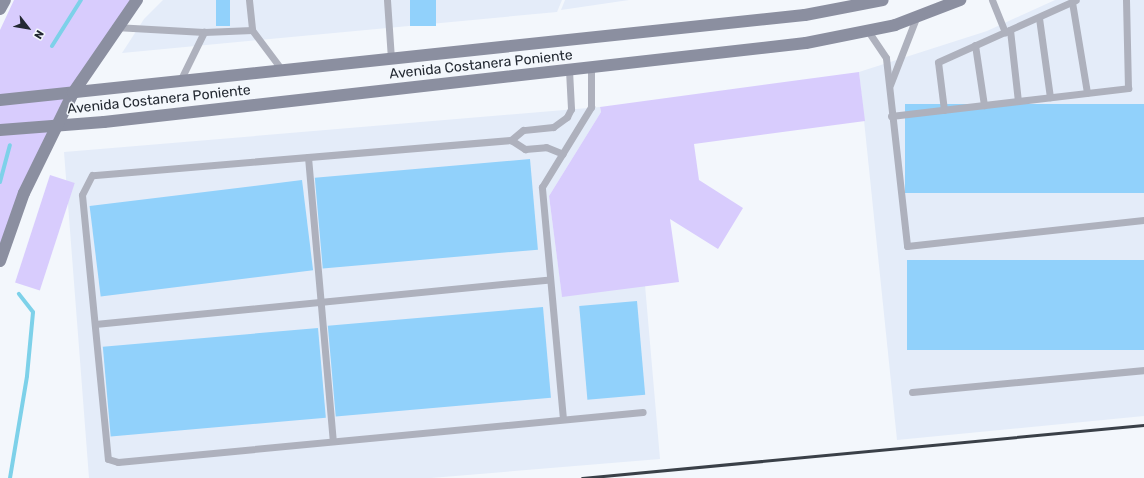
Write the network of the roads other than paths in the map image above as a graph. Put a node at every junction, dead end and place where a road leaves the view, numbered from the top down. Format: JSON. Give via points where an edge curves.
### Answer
{"nodes":[{"id":1,"x":5,"y":0,"type":"edge"},
{"id":2,"x":138,"y":0,"type":"edge"},
{"id":3,"x":250,"y":0,"type":"edge"},
{"id":4,"x":387,"y":0,"type":"edge"},
{"id":5,"x":883,"y":0,"type":"edge"},
{"id":6,"x":960,"y":0,"type":"edge"},
{"id":7,"x":992,"y":0,"type":"edge"},
{"id":8,"x":1126,"y":0,"type":"edge"},
{"id":9,"x":1074,"y":1,"type":"edge"},
{"id":10,"x":0,"y":9,"type":"edge"},
{"id":11,"x":916,"y":18,"type":"junction"},
{"id":12,"x":1039,"y":18,"type":"junction"},
{"id":13,"x":115,"y":27,"type":"junction"},
{"id":14,"x":252,"y":30,"type":"junction"},
{"id":15,"x":868,"y":31,"type":"junction"},
{"id":16,"x":1008,"y":31,"type":"junction"},
{"id":17,"x":204,"y":32,"type":"junction"},
{"id":18,"x":975,"y":45,"type":"junction"},
{"id":19,"x":391,"y":59,"type":"junction"},
{"id":20,"x":591,"y":68,"type":"junction"},
{"id":21,"x":282,"y":70,"type":"junction"},
{"id":22,"x":569,"y":70,"type":"junction"},
{"id":23,"x":180,"y":81,"type":"junction"},
{"id":24,"x":889,"y":87,"type":"junction"},
{"id":25,"x":73,"y":93,"type":"junction"},
{"id":26,"x":1087,"y":93,"type":"junction"},
{"id":27,"x":1050,"y":97,"type":"junction"},
{"id":28,"x":0,"y":100,"type":"edge"},
{"id":29,"x":1018,"y":101,"type":"junction"},
{"id":30,"x":984,"y":105,"type":"junction"},
{"id":31,"x":944,"y":110,"type":"junction"},
{"id":32,"x":891,"y":116,"type":"junction"},
{"id":33,"x":56,"y":124,"type":"junction"},
{"id":34,"x":0,"y":130,"type":"edge"},
{"id":35,"x":511,"y":140,"type":"junction"},
{"id":36,"x":563,"y":154,"type":"junction"},
{"id":37,"x":308,"y":157,"type":"junction"},
{"id":38,"x":1144,"y":220,"type":"edge"},
{"id":39,"x":0,"y":261,"type":"edge"},
{"id":40,"x":550,"y":279,"type":"junction"},
{"id":41,"x":321,"y":300,"type":"junction"},
{"id":42,"x":95,"y":324,"type":"junction"},
{"id":43,"x":1144,"y":370,"type":"edge"},
{"id":44,"x":912,"y":392,"type":"dead end"},
{"id":45,"x":643,"y":412,"type":"dead end"},
{"id":46,"x":563,"y":420,"type":"junction"},
{"id":47,"x":334,"y":442,"type":"junction"}],
"edges":[{"from":1,"to":10,"type":"street"},
{"from":2,"to":13,"type":"street"},
{"from":3,"to":14,"type":"lane"},
{"from":4,"to":19,"type":"lane"},
{"from":5,"to":19,"type":"street","name":"Avenida Costanera Poniente","via":[[804,15]]},
{"from":6,"to":11,"type":"street","name":"Avenida Costanera Poniente"},
{"from":7,"to":16,"type":"lane"},
{"from":8,"to":26,"type":"lane","via":[[1128,88]]},
{"from":9,"to":12,"type":"lane"},
{"from":9,"to":26,"type":"lane"},
{"from":11,"to":15,"type":"street","name":"Avenida Costanera Poniente"},
{"from":11,"to":24,"type":"lane"},
{"from":12,"to":16,"type":"lane"},
{"from":12,"to":27,"type":"lane"},
{"from":13,"to":17,"type":"lane"},
{"from":13,"to":25,"type":"street"},
{"from":14,"to":17,"type":"lane"},
{"from":14,"to":21,"type":"lane"},
{"from":15,"to":20,"type":"street","name":"Avenida Costanera Poniente","via":[[806,43]]},
{"from":15,"to":24,"type":"lane","via":[[883,49]]},
{"from":16,"to":18,"type":"lane"},
{"from":16,"to":29,"type":"lane"},
{"from":17,"to":23,"type":"lane"},
{"from":18,"to":30,"type":"lane"},
{"from":18,"to":31,"type":"lane","via":[[938,62]]},
{"from":19,"to":21,"type":"street","name":"Avenida Costanera Poniente"},
{"from":20,"to":22,"type":"street","name":"Avenida Costanera Poniente"},
{"from":20,"to":36,"type":"lane","via":[[592,104]]},
{"from":21,"to":23,"type":"street","name":"Avenida Costanera Poniente"},
{"from":22,"to":33,"type":"street","name":"Avenida Costanera Poniente"},
{"from":22,"to":35,"type":"lane","via":[[571,109],[567,117],[553,127],[523,130]]},
{"from":23,"to":25,"type":"street","name":"Avenida Costanera Poniente"},
{"from":24,"to":32,"type":"lane"},
{"from":25,"to":28,"type":"street","name":"Avenida Costanera Poniente"},
{"from":25,"to":33,"type":"street"},
{"from":26,"to":27,"type":"lane"},
{"from":27,"to":29,"type":"lane"},
{"from":29,"to":30,"type":"lane"},
{"from":30,"to":31,"type":"lane"},
{"from":31,"to":32,"type":"lane"},
{"from":32,"to":38,"type":"lane","via":[[907,246]]},
{"from":33,"to":34,"type":"street","name":"Avenida Costanera Poniente"},
{"from":33,"to":39,"type":"street","via":[[24,193]]},
{"from":35,"to":36,"type":"lane","via":[[525,149],[546,147]]},
{"from":35,"to":37,"type":"lane"},
{"from":36,"to":40,"type":"lane","via":[[542,188]]},
{"from":37,"to":41,"type":"lane"},
{"from":37,"to":42,"type":"lane","via":[[92,176],[82,195]]},
{"from":40,"to":41,"type":"lane"},
{"from":40,"to":46,"type":"lane"},
{"from":41,"to":42,"type":"lane"},
{"from":41,"to":47,"type":"lane"},
{"from":42,"to":47,"type":"lane","via":[[110,461]]},
{"from":43,"to":44,"type":"lane"},
{"from":45,"to":46,"type":"lane"},
{"from":46,"to":47,"type":"lane"}]}
